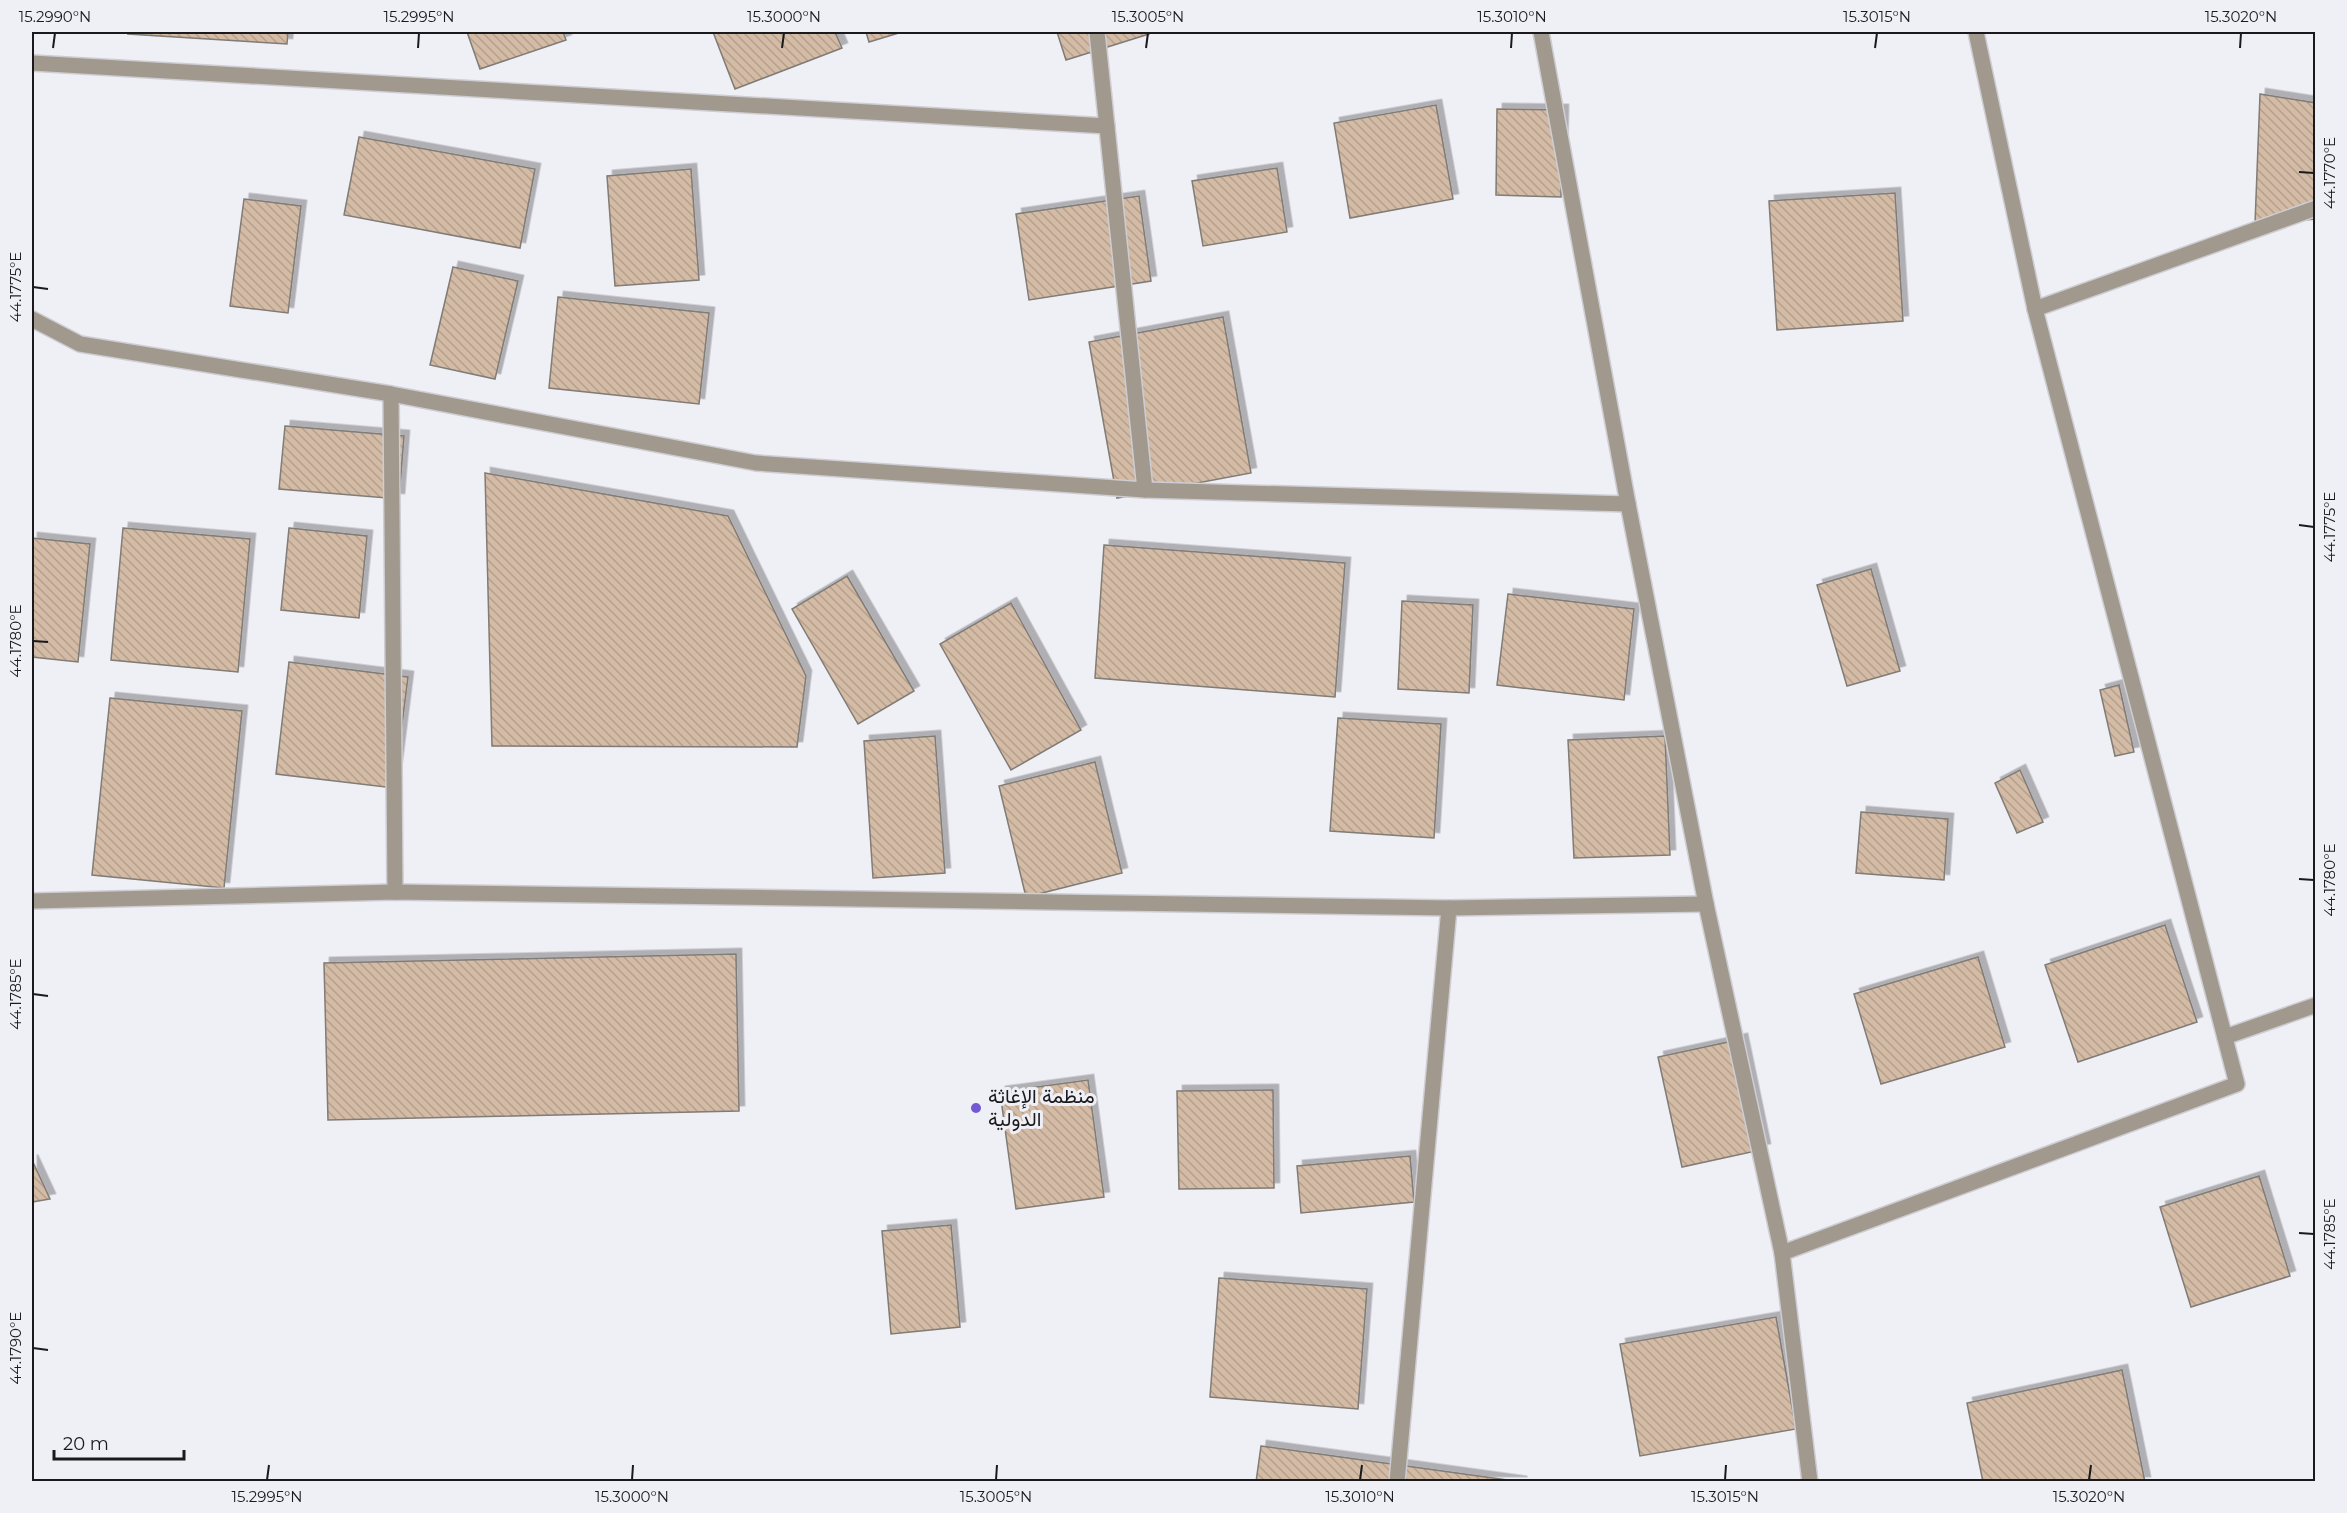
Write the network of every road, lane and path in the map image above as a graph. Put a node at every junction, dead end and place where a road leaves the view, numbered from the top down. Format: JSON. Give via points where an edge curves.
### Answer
{"nodes":[{"id":1,"x":1097,"y":32,"type":"edge"},
{"id":2,"x":1541,"y":32,"type":"edge"},
{"id":3,"x":1976,"y":32,"type":"edge"},
{"id":4,"x":32,"y":63,"type":"edge"},
{"id":5,"x":1107,"y":126,"type":"junction"},
{"id":6,"x":2316,"y":208,"type":"edge"},
{"id":7,"x":2035,"y":309,"type":"junction"},
{"id":8,"x":32,"y":319,"type":"edge"},
{"id":9,"x":392,"y":394,"type":"junction"},
{"id":10,"x":1145,"y":490,"type":"junction"},
{"id":11,"x":1628,"y":504,"type":"junction"},
{"id":12,"x":394,"y":892,"type":"junction"},
{"id":13,"x":32,"y":901,"type":"edge"},
{"id":14,"x":1706,"y":903,"type":"junction"},
{"id":15,"x":1449,"y":908,"type":"junction"},
{"id":16,"x":2316,"y":1005,"type":"edge"},
{"id":17,"x":2225,"y":1037,"type":"junction"},
{"id":18,"x":1782,"y":1253,"type":"junction"},
{"id":19,"x":1397,"y":1482,"type":"edge"},
{"id":20,"x":1810,"y":1482,"type":"edge"}],
"edges":[{"from":1,"to":5,"type":"street"},
{"from":2,"to":11,"type":"street"},
{"from":3,"to":7,"type":"street"},
{"from":4,"to":5,"type":"street"},
{"from":5,"to":10,"type":"street"},
{"from":6,"to":7,"type":"street"},
{"from":7,"to":17,"type":"street"},
{"from":8,"to":9,"type":"street","via":[[80,344]]},
{"from":9,"to":10,"type":"street","via":[[756,463]]},
{"from":9,"to":12,"type":"street"},
{"from":10,"to":11,"type":"street"},
{"from":11,"to":14,"type":"street"},
{"from":12,"to":13,"type":"street"},
{"from":12,"to":15,"type":"street"},
{"from":14,"to":15,"type":"street"},
{"from":14,"to":18,"type":"street"},
{"from":15,"to":19,"type":"street"},
{"from":16,"to":17,"type":"street"},
{"from":17,"to":18,"type":"street","via":[[2237,1084]]},
{"from":18,"to":20,"type":"street"}]}
